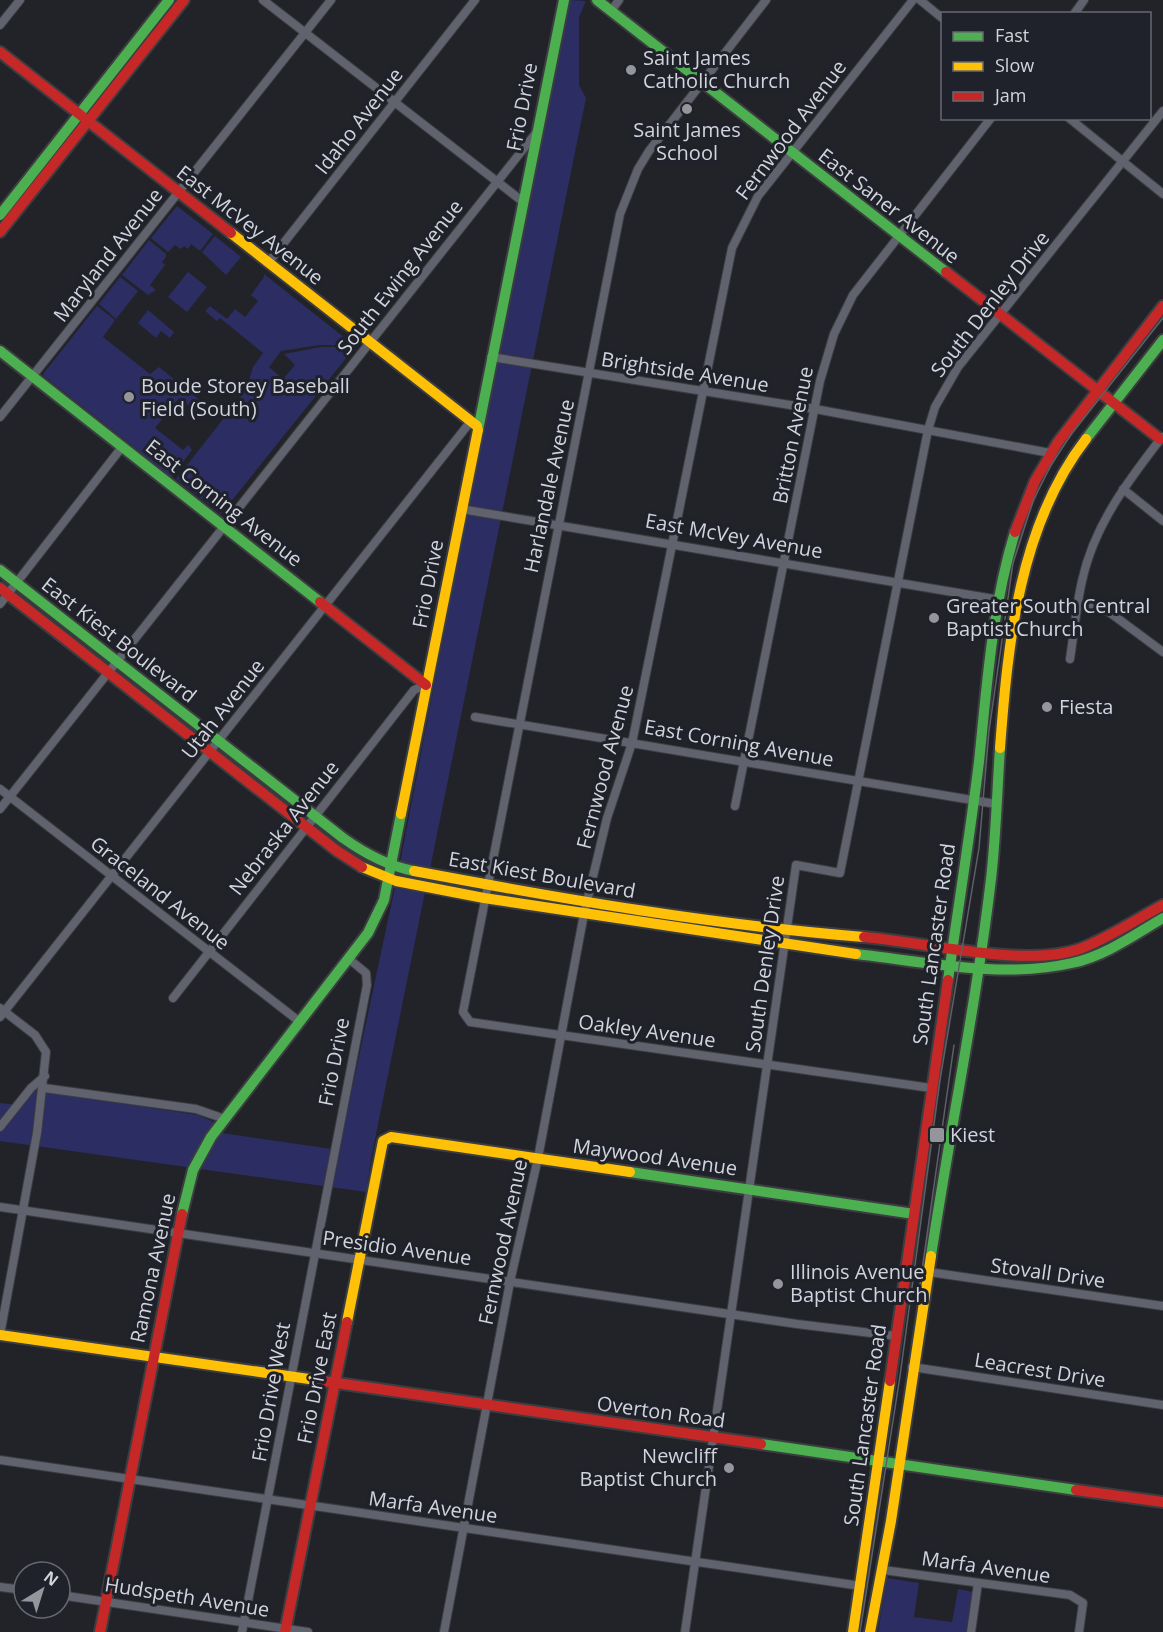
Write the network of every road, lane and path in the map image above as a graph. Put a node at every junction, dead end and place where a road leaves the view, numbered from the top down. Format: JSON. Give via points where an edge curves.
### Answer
{"nodes":[{"id":1,"x":20,"y":0,"type":"edge"},
{"id":2,"x":169,"y":0,"type":"edge"},
{"id":3,"x":184,"y":0,"type":"edge"},
{"id":4,"x":263,"y":0,"type":"edge"},
{"id":5,"x":331,"y":0,"type":"edge"},
{"id":6,"x":475,"y":0,"type":"edge"},
{"id":7,"x":564,"y":0,"type":"edge"},
{"id":8,"x":597,"y":0,"type":"edge"},
{"id":9,"x":619,"y":0,"type":"edge"},
{"id":10,"x":766,"y":0,"type":"edge"},
{"id":11,"x":913,"y":0,"type":"edge"},
{"id":12,"x":920,"y":0,"type":"edge"},
{"id":13,"x":611,"y":11,"type":"junction"},
{"id":14,"x":941,"y":17,"type":"edge"},
{"id":15,"x":0,"y":25,"type":"edge"},
{"id":16,"x":305,"y":33,"type":"junction"},
{"id":17,"x":0,"y":52,"type":"edge"},
{"id":18,"x":701,"y":82,"type":"junction"},
{"id":19,"x":394,"y":102,"type":"junction"},
{"id":20,"x":1163,"y":111,"type":"edge"},
{"id":21,"x":83,"y":118,"type":"junction"},
{"id":22,"x":989,"y":120,"type":"edge"},
{"id":23,"x":1071,"y":120,"type":"edge"},
{"id":24,"x":536,"y":133,"type":"junction"},
{"id":25,"x":791,"y":153,"type":"junction"},
{"id":26,"x":1123,"y":162,"type":"junction"},
{"id":27,"x":496,"y":182,"type":"junction"},
{"id":28,"x":178,"y":192,"type":"junction"},
{"id":29,"x":1163,"y":194,"type":"edge"},
{"id":30,"x":522,"y":201,"type":"junction"},
{"id":31,"x":0,"y":214,"type":"edge"},
{"id":32,"x":0,"y":232,"type":"edge"},
{"id":33,"x":898,"y":236,"type":"junction"},
{"id":34,"x":268,"y":263,"type":"junction"},
{"id":35,"x":1163,"y":306,"type":"edge"},
{"id":36,"x":1000,"y":316,"type":"junction"},
{"id":37,"x":1163,"y":340,"type":"edge"},
{"id":38,"x":370,"y":341,"type":"junction"},
{"id":39,"x":0,"y":351,"type":"edge"},
{"id":40,"x":491,"y":357,"type":"junction"},
{"id":41,"x":590,"y":373,"type":"junction"},
{"id":42,"x":32,"y":376,"type":"junction"},
{"id":43,"x":1096,"y":390,"type":"junction"},
{"id":44,"x":701,"y":391,"type":"junction"},
{"id":45,"x":1113,"y":403,"type":"junction"},
{"id":46,"x":815,"y":410,"type":"junction"},
{"id":47,"x":0,"y":417,"type":"edge"},
{"id":48,"x":474,"y":423,"type":"junction"},
{"id":49,"x":928,"y":430,"type":"junction"},
{"id":50,"x":1162,"y":438,"type":"edge"},
{"id":51,"x":122,"y":447,"type":"junction"},
{"id":52,"x":1050,"y":453,"type":"junction"},
{"id":53,"x":1123,"y":489,"type":"junction"},
{"id":54,"x":461,"y":509,"type":"junction"},
{"id":55,"x":1163,"y":521,"type":"edge"},
{"id":56,"x":558,"y":524,"type":"junction"},
{"id":57,"x":224,"y":526,"type":"junction"},
{"id":58,"x":671,"y":543,"type":"junction"},
{"id":59,"x":784,"y":562,"type":"junction"},
{"id":60,"x":0,"y":570,"type":"edge"},
{"id":61,"x":898,"y":582,"type":"junction"},
{"id":62,"x":16,"y":583,"type":"junction"},
{"id":63,"x":4,"y":591,"type":"edge"},
{"id":64,"x":1000,"y":600,"type":"junction"},
{"id":65,"x":1078,"y":603,"type":"junction"},
{"id":66,"x":0,"y":604,"type":"edge"},
{"id":67,"x":325,"y":605,"type":"junction"},
{"id":68,"x":1163,"y":652,"type":"edge"},
{"id":69,"x":1070,"y":659,"type":"dead end"},
{"id":70,"x":117,"y":662,"type":"junction"},
{"id":71,"x":108,"y":672,"type":"junction"},
{"id":72,"x":426,"y":685,"type":"junction"},
{"id":73,"x":476,"y":717,"type":"dead end"},
{"id":74,"x":519,"y":725,"type":"junction"},
{"id":75,"x":218,"y":741,"type":"junction"},
{"id":76,"x":632,"y":743,"type":"junction"},
{"id":77,"x":210,"y":752,"type":"junction"},
{"id":78,"x":744,"y":763,"type":"junction"},
{"id":79,"x":858,"y":782,"type":"junction"},
{"id":80,"x":0,"y":789,"type":"edge"},
{"id":81,"x":10,"y":797,"type":"junction"},
{"id":82,"x":974,"y":801,"type":"junction"},
{"id":83,"x":996,"y":804,"type":"junction"},
{"id":84,"x":735,"y":806,"type":"dead end"},
{"id":85,"x":0,"y":809,"type":"edge"},
{"id":86,"x":315,"y":816,"type":"junction"},
{"id":87,"x":306,"y":827,"type":"junction"},
{"id":88,"x":391,"y":865,"type":"junction"},
{"id":89,"x":111,"y":875,"type":"junction"},
{"id":90,"x":389,"y":878,"type":"junction"},
{"id":91,"x":487,"y":885,"type":"junction"},
{"id":92,"x":484,"y":898,"type":"junction"},
{"id":93,"x":1163,"y":905,"type":"edge"},
{"id":94,"x":586,"y":909,"type":"junction"},
{"id":95,"x":1163,"y":918,"type":"edge"},
{"id":96,"x":786,"y":931,"type":"junction"},
{"id":97,"x":785,"y":945,"type":"junction"},
{"id":98,"x":953,"y":947,"type":"junction"},
{"id":99,"x":209,"y":951,"type":"junction"},
{"id":100,"x":980,"y":951,"type":"junction"},
{"id":101,"x":349,"y":959,"type":"junction"},
{"id":102,"x":950,"y":965,"type":"junction"},
{"id":103,"x":978,"y":968,"type":"junction"},
{"id":104,"x":172,"y":998,"type":"dead end"},
{"id":105,"x":1,"y":1012,"type":"edge"},
{"id":106,"x":467,"y":1020,"type":"joint"},
{"id":107,"x":300,"y":1022,"type":"junction"},
{"id":108,"x":561,"y":1035,"type":"junction"},
{"id":109,"x":767,"y":1065,"type":"junction"},
{"id":110,"x":45,"y":1076,"type":"junction"},
{"id":111,"x":44,"y":1088,"type":"junction"},
{"id":112,"x":931,"y":1088,"type":"junction"},
{"id":113,"x":225,"y":1119,"type":"junction"},
{"id":114,"x":0,"y":1127,"type":"edge"},
{"id":115,"x":391,"y":1137,"type":"joint"},
{"id":116,"x":538,"y":1158,"type":"junction"},
{"id":117,"x":333,"y":1159,"type":"joint"},
{"id":118,"x":748,"y":1189,"type":"junction"},
{"id":119,"x":0,"y":1207,"type":"edge"},
{"id":120,"x":22,"y":1210,"type":"junction"},
{"id":121,"x":914,"y":1214,"type":"junction"},
{"id":122,"x":178,"y":1232,"type":"junction"},
{"id":123,"x":315,"y":1252,"type":"junction"},
{"id":124,"x":359,"y":1259,"type":"junction"},
{"id":125,"x":929,"y":1272,"type":"junction"},
{"id":126,"x":510,"y":1282,"type":"junction"},
{"id":127,"x":1163,"y":1306,"type":"edge"},
{"id":128,"x":731,"y":1314,"type":"junction"},
{"id":129,"x":0,"y":1335,"type":"edge"},
{"id":130,"x":896,"y":1336,"type":"junction"},
{"id":131,"x":153,"y":1357,"type":"junction"},
{"id":132,"x":912,"y":1367,"type":"junction"},
{"id":133,"x":291,"y":1376,"type":"junction"},
{"id":134,"x":335,"y":1383,"type":"junction"},
{"id":135,"x":486,"y":1405,"type":"junction"},
{"id":136,"x":1163,"y":1405,"type":"edge"},
{"id":137,"x":712,"y":1437,"type":"junction"},
{"id":138,"x":0,"y":1460,"type":"edge"},
{"id":139,"x":879,"y":1462,"type":"junction"},
{"id":140,"x":900,"y":1464,"type":"junction"},
{"id":141,"x":130,"y":1479,"type":"junction"},
{"id":142,"x":268,"y":1499,"type":"junction"},
{"id":143,"x":1163,"y":1502,"type":"edge"},
{"id":144,"x":310,"y":1506,"type":"junction"},
{"id":145,"x":465,"y":1528,"type":"junction"},
{"id":146,"x":695,"y":1561,"type":"junction"},
{"id":147,"x":883,"y":1570,"type":"junction"},
{"id":148,"x":978,"y":1582,"type":"junction"},
{"id":149,"x":861,"y":1586,"type":"junction"},
{"id":150,"x":72,"y":1597,"type":"edge"},
{"id":151,"x":106,"y":1601,"type":"junction"},
{"id":152,"x":243,"y":1623,"type":"junction"},
{"id":153,"x":285,"y":1630,"type":"edge"},
{"id":154,"x":100,"y":1632,"type":"edge"},
{"id":155,"x":242,"y":1632,"type":"edge"},
{"id":156,"x":308,"y":1632,"type":"edge"},
{"id":157,"x":444,"y":1632,"type":"edge"},
{"id":158,"x":685,"y":1632,"type":"edge"},
{"id":159,"x":853,"y":1632,"type":"edge"},
{"id":160,"x":870,"y":1632,"type":"edge"},
{"id":161,"x":971,"y":1632,"type":"edge"},
{"id":162,"x":1079,"y":1632,"type":"edge"}],
"edges":[{"from":1,"to":15,"type":"street"},
{"from":2,"to":21,"type":"main road"},
{"from":3,"to":21,"type":"main road"},
{"from":4,"to":16,"type":"street"},
{"from":5,"to":16,"type":"street","name":"Maryland Avenue"},
{"from":6,"to":19,"type":"street","name":"Idaho Avenue"},
{"from":7,"to":24,"type":"main road","name":"Frio Drive"},
{"from":8,"to":13,"type":"main road","name":"East Saner Avenue"},
{"from":9,"to":13,"type":"street"},
{"from":10,"to":18,"type":"street","name":"Harlandale Avenue"},
{"from":11,"to":25,"type":"street","name":"Fernwood Avenue"},
{"from":12,"to":14,"type":"street"},
{"from":13,"to":18,"type":"main road","name":"East Saner Avenue"},
{"from":16,"to":19,"type":"street"},
{"from":16,"to":28,"type":"street","name":"Maryland Avenue"},
{"from":17,"to":21,"type":"main road","name":"East McVey Avenue"},
{"from":18,"to":25,"type":"main road","name":"East Saner Avenue"},
{"from":18,"to":41,"type":"street","name":"Harlandale Avenue","via":[[649,151],[628,191],[620,214]]},
{"from":19,"to":27,"type":"street"},
{"from":19,"to":34,"type":"street","name":"Idaho Avenue"},
{"from":20,"to":26,"type":"street","name":"South Denley Drive"},
{"from":21,"to":28,"type":"main road","name":"East McVey Avenue"},
{"from":21,"to":31,"type":"main road"},
{"from":21,"to":32,"type":"main road"},
{"from":22,"to":33,"type":"street","name":"Britton Avenue"},
{"from":23,"to":26,"type":"street"},
{"from":24,"to":27,"type":"street","name":"South Ewing Avenue"},
{"from":24,"to":30,"type":"main road","name":"Frio Drive"},
{"from":25,"to":33,"type":"main road","name":"East Saner Avenue"},
{"from":25,"to":44,"type":"street","name":"Fernwood Avenue","via":[[758,196],[732,248]]},
{"from":26,"to":29,"type":"street"},
{"from":26,"to":36,"type":"street","name":"South Denley Drive"},
{"from":27,"to":30,"type":"street"},
{"from":27,"to":38,"type":"street","name":"South Ewing Avenue"},
{"from":28,"to":34,"type":"main road","name":"East McVey Avenue"},
{"from":28,"to":42,"type":"street","name":"Maryland Avenue"},
{"from":30,"to":40,"type":"main road","name":"Frio Drive"},
{"from":33,"to":36,"type":"main road","name":"East Saner Avenue"},
{"from":33,"to":46,"type":"street","name":"Britton Avenue","via":[[865,277],[843,313],[826,357]]},
{"from":34,"to":38,"type":"main road","name":"East McVey Avenue"},
{"from":35,"to":43,"type":"main road","name":"South Lancaster Road"},
{"from":36,"to":43,"type":"main road","name":"East Saner Avenue"},
{"from":36,"to":49,"type":"street","name":"South Denley Drive","via":[[946,386]]},
{"from":37,"to":45,"type":"main road","name":"South Lancaster Road"},
{"from":38,"to":48,"type":"main road","name":"East McVey Avenue"},
{"from":38,"to":57,"type":"street","name":"South Ewing Avenue"},
{"from":39,"to":42,"type":"main road","name":"East Corning Avenue"},
{"from":40,"to":41,"type":"street","name":"Brightside Avenue"},
{"from":40,"to":48,"type":"main road","name":"Frio Drive"},
{"from":41,"to":44,"type":"street","name":"Brightside Avenue"},
{"from":41,"to":56,"type":"street","name":"Harlandale Avenue"},
{"from":42,"to":47,"type":"street","name":"Maryland Avenue"},
{"from":42,"to":51,"type":"main road","name":"East Corning Avenue"},
{"from":43,"to":45,"type":"main road","name":"East Saner Avenue"},
{"from":43,"to":52,"type":"main road","name":"South Lancaster Road"},
{"from":44,"to":46,"type":"street","name":"Brightside Avenue"},
{"from":44,"to":58,"type":"street","name":"Fernwood Avenue"},
{"from":45,"to":50,"type":"main road","name":"East Saner Avenue"},
{"from":45,"to":83,"type":"main road","name":"South Lancaster Road","via":[[1078,447],[1059,480],[1039,522],[1024,569],[1004,697]]},
{"from":46,"to":49,"type":"street","name":"Brightside Avenue"},
{"from":46,"to":59,"type":"street","name":"Britton Avenue"},
{"from":48,"to":54,"type":"main road","name":"Frio Drive"},
{"from":48,"to":67,"type":"street","name":"Utah Avenue"},
{"from":49,"to":52,"type":"street","name":"Brightside Avenue"},
{"from":49,"to":61,"type":"street","name":"South Denley Drive"},
{"from":50,"to":53,"type":"street"},
{"from":51,"to":57,"type":"main road","name":"East Corning Avenue"},
{"from":51,"to":62,"type":"street"},
{"from":52,"to":64,"type":"main road","name":"South Lancaster Road","via":[[1015,530]]},
{"from":53,"to":55,"type":"street"},
{"from":53,"to":65,"type":"street","via":[[1095,541]]},
{"from":54,"to":56,"type":"street","name":"East McVey Avenue"},
{"from":54,"to":72,"type":"main road","name":"Frio Drive"},
{"from":56,"to":58,"type":"street","name":"East McVey Avenue"},
{"from":56,"to":74,"type":"street","name":"Harlandale Avenue"},
{"from":57,"to":67,"type":"main road","name":"East Corning Avenue"},
{"from":57,"to":70,"type":"street","name":"South Ewing Avenue"},
{"from":58,"to":59,"type":"street","name":"East McVey Avenue"},
{"from":58,"to":76,"type":"street","name":"Fernwood Avenue"},
{"from":59,"to":61,"type":"street","name":"East McVey Avenue"},
{"from":59,"to":78,"type":"street","name":"Britton Avenue"},
{"from":60,"to":62,"type":"main road","name":"East Kiest Boulevard"},
{"from":61,"to":64,"type":"street","name":"East McVey Avenue"},
{"from":61,"to":79,"type":"street","name":"South Denley Drive"},
{"from":62,"to":63,"type":"street"},
{"from":62,"to":70,"type":"main road","name":"East Kiest Boulevard"},
{"from":63,"to":66,"type":"street"},
{"from":63,"to":71,"type":"main road","name":"East Kiest Boulevard"},
{"from":64,"to":82,"type":"main road","name":"South Lancaster Road","via":[[984,697]]},
{"from":65,"to":68,"type":"street","via":[[1109,612]]},
{"from":65,"to":69,"type":"street"},
{"from":67,"to":72,"type":"main road","name":"East Corning Avenue"},
{"from":67,"to":75,"type":"street","name":"Utah Avenue"},
{"from":70,"to":71,"type":"street","name":"South Ewing Avenue"},
{"from":70,"to":75,"type":"main road","name":"East Kiest Boulevard"},
{"from":71,"to":77,"type":"main road","name":"East Kiest Boulevard"},
{"from":71,"to":81,"type":"street","name":"South Ewing Avenue"},
{"from":72,"to":86,"type":"street","name":"Nebraska Avenue","via":[[414,690]]},
{"from":72,"to":88,"type":"main road","name":"Frio Drive"},
{"from":73,"to":74,"type":"street","name":"East Corning Avenue"},
{"from":74,"to":76,"type":"street","name":"East Corning Avenue"},
{"from":74,"to":91,"type":"street","name":"Harlandale Avenue"},
{"from":75,"to":77,"type":"street","name":"Utah Avenue"},
{"from":75,"to":86,"type":"main road","name":"East Kiest Boulevard"},
{"from":76,"to":78,"type":"street","name":"East Corning Avenue"},
{"from":76,"to":94,"type":"street","name":"Fernwood Avenue","via":[[607,818]]},
{"from":77,"to":87,"type":"main road","name":"East Kiest Boulevard"},
{"from":77,"to":89,"type":"street","name":"Utah Avenue"},
{"from":78,"to":79,"type":"street","name":"East Corning Avenue"},
{"from":78,"to":84,"type":"street","name":"Britton Avenue"},
{"from":79,"to":82,"type":"street","name":"East Corning Avenue"},
{"from":79,"to":96,"type":"street","name":"South Denley Drive","via":[[840,873],[796,865]]},
{"from":80,"to":81,"type":"street","name":"Graceland Avenue"},
{"from":81,"to":85,"type":"street","name":"South Ewing Avenue"},
{"from":81,"to":89,"type":"street","name":"Graceland Avenue"},
{"from":82,"to":83,"type":"street","name":"East Corning Avenue"},
{"from":82,"to":98,"type":"main road","name":"South Lancaster Road"},
{"from":83,"to":100,"type":"main road","name":"South Lancaster Road","via":[[991,878]]},
{"from":86,"to":87,"type":"street","name":"Nebraska Avenue"},
{"from":86,"to":88,"type":"main road","name":"East Kiest Boulevard","via":[[361,851]]},
{"from":87,"to":90,"type":"main road","name":"East Kiest Boulevard","via":[[347,858]]},
{"from":87,"to":99,"type":"street","name":"Nebraska Avenue"},
{"from":88,"to":90,"type":"main road","name":"Frio Drive"},
{"from":88,"to":91,"type":"main road","name":"East Kiest Boulevard"},
{"from":89,"to":99,"type":"street","name":"Graceland Avenue"},
{"from":89,"to":105,"type":"street","name":"Utah Avenue"},
{"from":90,"to":92,"type":"main road","name":"East Kiest Boulevard"},
{"from":90,"to":101,"type":"main road","name":"Frio Drive","via":[[377,919]]},
{"from":91,"to":92,"type":"street","name":"Harlandale Avenue"},
{"from":91,"to":94,"type":"main road","name":"East Kiest Boulevard"},
{"from":92,"to":94,"type":"main road","name":"East Kiest Boulevard"},
{"from":92,"to":106,"type":"street","name":"Harlandale Avenue","via":[[463,1012]]},
{"from":93,"to":100,"type":"main road","name":"East Kiest Boulevard","via":[[1098,942],[1066,953],[1032,957]]},
{"from":94,"to":96,"type":"main road","name":"East Kiest Boulevard"},
{"from":94,"to":97,"type":"main road","name":"East Kiest Boulevard"},
{"from":94,"to":108,"type":"street","name":"Fernwood Avenue"},
{"from":95,"to":103,"type":"main road","name":"East Kiest Boulevard","via":[[1091,957],[1059,966],[1031,970]]},
{"from":96,"to":97,"type":"street","name":"South Denley Drive"},
{"from":96,"to":98,"type":"main road","name":"East Kiest Boulevard"},
{"from":97,"to":102,"type":"main road","name":"East Kiest Boulevard"},
{"from":97,"to":109,"type":"street","name":"South Denley Drive"},
{"from":98,"to":100,"type":"main road","name":"East Kiest Boulevard"},
{"from":98,"to":102,"type":"main road","name":"South Lancaster Road"},
{"from":99,"to":104,"type":"street","name":"Nebraska Avenue"},
{"from":99,"to":107,"type":"street","name":"Graceland Avenue"},
{"from":100,"to":103,"type":"main road","name":"South Lancaster Road"},
{"from":101,"to":107,"type":"main road","name":"Ramona Avenue"},
{"from":101,"to":117,"type":"street","name":"Frio Drive","via":[[366,973],[367,985]]},
{"from":102,"to":103,"type":"main road","name":"East Kiest Boulevard"},
{"from":102,"to":112,"type":"main road","name":"South Lancaster Road"},
{"from":103,"to":125,"type":"main road","name":"South Lancaster Road"},
{"from":105,"to":110,"type":"street","via":[[42,1044],[46,1052]]},
{"from":106,"to":108,"type":"street","name":"Oakley Avenue"},
{"from":107,"to":113,"type":"main road","name":"Ramona Avenue"},
{"from":108,"to":109,"type":"street","name":"Oakley Avenue"},
{"from":108,"to":116,"type":"street","name":"Fernwood Avenue"},
{"from":109,"to":112,"type":"street","name":"Oakley Avenue"},
{"from":109,"to":118,"type":"street","name":"South Denley Drive"},
{"from":110,"to":111,"type":"street"},
{"from":110,"to":114,"type":"street"},
{"from":111,"to":113,"type":"street","via":[[196,1109]]},
{"from":111,"to":120,"type":"street"},
{"from":112,"to":121,"type":"main road","name":"South Lancaster Road"},
{"from":113,"to":122,"type":"main road","name":"Ramona Avenue","via":[[193,1170]]},
{"from":115,"to":116,"type":"main road","name":"Maywood Avenue"},
{"from":115,"to":124,"type":"main road","name":"Frio Drive East","via":[[383,1141]]},
{"from":116,"to":118,"type":"main road","name":"Maywood Avenue"},
{"from":116,"to":126,"type":"street","name":"Fernwood Avenue"},
{"from":117,"to":123,"type":"street","name":"Frio Drive West"},
{"from":118,"to":121,"type":"main road","name":"Maywood Avenue"},
{"from":118,"to":128,"type":"street","name":"South Denley Drive"},
{"from":119,"to":120,"type":"street","name":"Presidio Avenue"},
{"from":120,"to":122,"type":"street","name":"Presidio Avenue"},
{"from":120,"to":129,"type":"street"},
{"from":121,"to":130,"type":"main road","name":"South Lancaster Road"},
{"from":122,"to":123,"type":"street","name":"Presidio Avenue"},
{"from":122,"to":131,"type":"main road","name":"Ramona Avenue"},
{"from":123,"to":124,"type":"street","name":"Presidio Avenue"},
{"from":123,"to":133,"type":"street","name":"Frio Drive West"},
{"from":124,"to":126,"type":"street","name":"Presidio Avenue"},
{"from":124,"to":134,"type":"main road","name":"Frio Drive East"},
{"from":125,"to":127,"type":"street","name":"Stovall Drive"},
{"from":125,"to":132,"type":"main road","name":"South Lancaster Road"},
{"from":126,"to":128,"type":"street","name":"Presidio Avenue"},
{"from":126,"to":135,"type":"street","name":"Fernwood Avenue"},
{"from":128,"to":130,"type":"street","name":"Presidio Avenue"},
{"from":128,"to":137,"type":"street","name":"South Denley Drive"},
{"from":129,"to":131,"type":"main road","name":"Overton Road"},
{"from":130,"to":139,"type":"main road","name":"South Lancaster Road"},
{"from":131,"to":133,"type":"main road","name":"Overton Road"},
{"from":131,"to":141,"type":"main road","name":"Ramona Avenue"},
{"from":132,"to":136,"type":"street","name":"Leacrest Drive"},
{"from":132,"to":140,"type":"main road","name":"South Lancaster Road"},
{"from":133,"to":134,"type":"main road","name":"Overton Road"},
{"from":133,"to":142,"type":"street","name":"Frio Drive West"},
{"from":134,"to":135,"type":"main road","name":"Overton Road"},
{"from":134,"to":144,"type":"main road","name":"Frio Drive East"},
{"from":135,"to":137,"type":"main road","name":"Overton Road"},
{"from":135,"to":145,"type":"street","name":"Fernwood Avenue"},
{"from":137,"to":139,"type":"main road","name":"Overton Road"},
{"from":137,"to":146,"type":"street","name":"South Denley Drive"},
{"from":138,"to":141,"type":"street","name":"Marfa Avenue"},
{"from":139,"to":140,"type":"main road","name":"Overton Road"},
{"from":139,"to":149,"type":"main road","name":"South Lancaster Road"},
{"from":140,"to":143,"type":"main road","name":"Overton Road"},
{"from":140,"to":147,"type":"main road","name":"South Lancaster Road"},
{"from":141,"to":142,"type":"street","name":"Marfa Avenue"},
{"from":141,"to":151,"type":"main road","name":"Ramona Avenue"},
{"from":142,"to":144,"type":"street","name":"Marfa Avenue"},
{"from":142,"to":152,"type":"street","name":"Frio Drive West"},
{"from":144,"to":145,"type":"street","name":"Marfa Avenue"},
{"from":144,"to":153,"type":"main road","name":"Frio Drive East"},
{"from":145,"to":146,"type":"street","name":"Marfa Avenue"},
{"from":145,"to":157,"type":"street","name":"Fernwood Avenue"},
{"from":146,"to":149,"type":"street","name":"Marfa Avenue"},
{"from":146,"to":158,"type":"street","name":"South Denley Drive"},
{"from":147,"to":148,"type":"street","name":"Marfa Avenue"},
{"from":147,"to":160,"type":"main road","name":"South Lancaster Road"},
{"from":148,"to":161,"type":"street"},
{"from":148,"to":162,"type":"street","name":"Marfa Avenue","via":[[1070,1595],[1083,1603]]},
{"from":149,"to":159,"type":"main road","name":"South Lancaster Road"},
{"from":150,"to":151,"type":"street","name":"Hudspeth Avenue"},
{"from":151,"to":152,"type":"street","name":"Hudspeth Avenue"},
{"from":151,"to":154,"type":"main road","name":"Ramona Avenue"},
{"from":152,"to":153,"type":"street","name":"Hudspeth Avenue"},
{"from":152,"to":155,"type":"street","name":"Frio Drive West"},
{"from":153,"to":156,"type":"street","name":"Hudspeth Avenue"}]}
